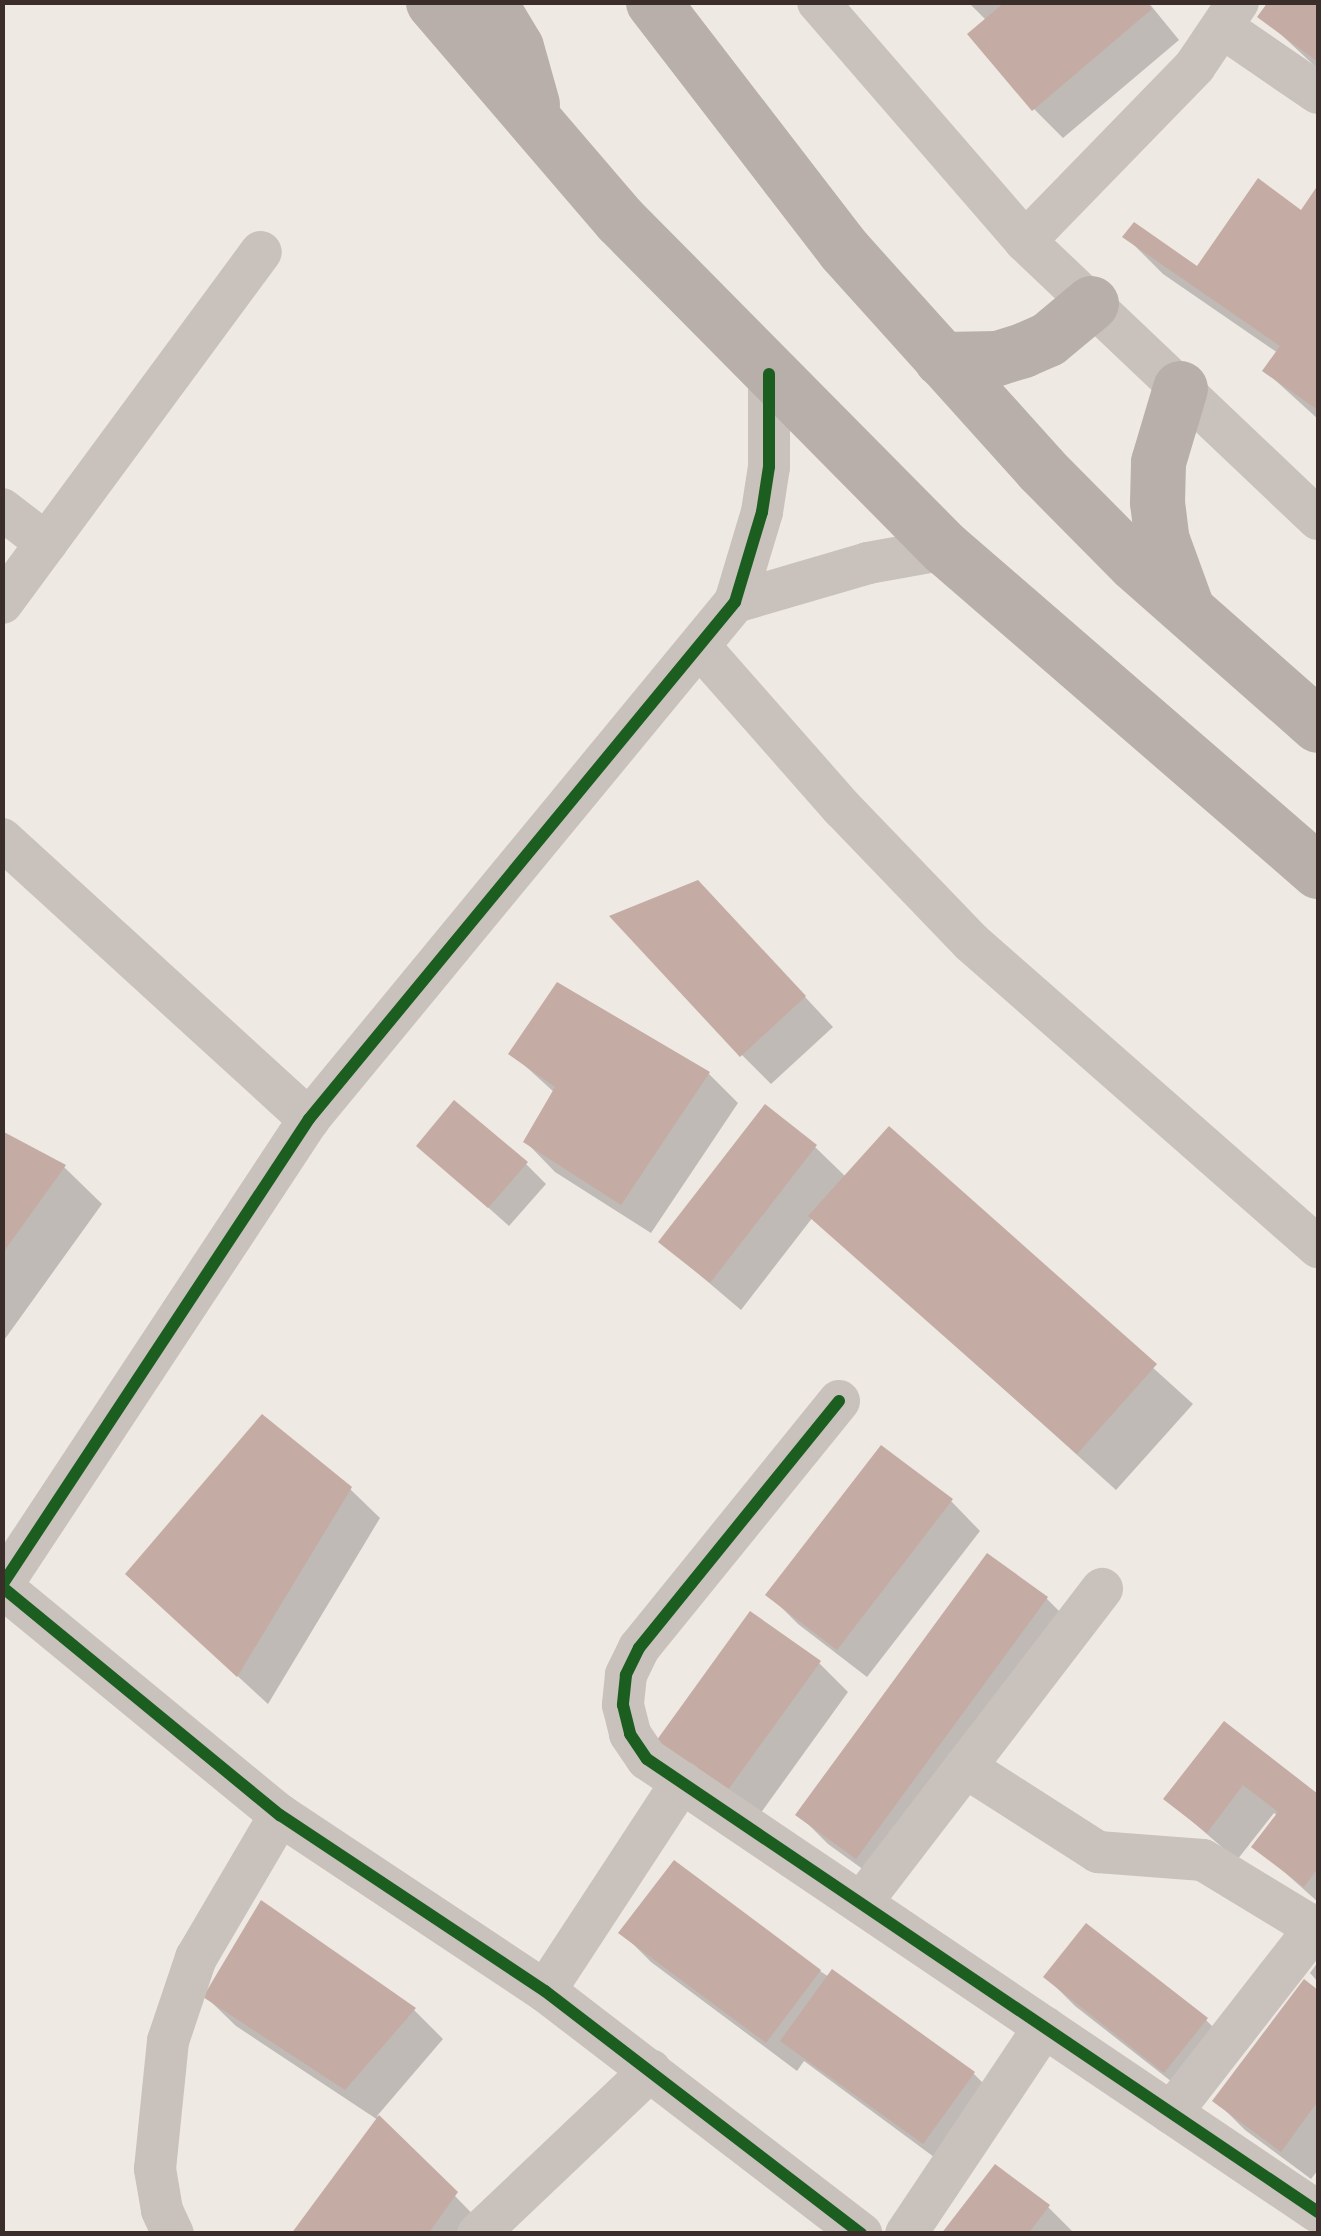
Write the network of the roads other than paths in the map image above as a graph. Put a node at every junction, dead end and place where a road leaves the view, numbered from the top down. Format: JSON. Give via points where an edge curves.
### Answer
{"nodes":[{"id":1,"x":433,"y":2,"type":"edge"},
{"id":2,"x":489,"y":2,"type":"edge"},
{"id":3,"x":653,"y":2,"type":"edge"},
{"id":4,"x":818,"y":2,"type":"edge"},
{"id":5,"x":1230,"y":15,"type":"edge"},
{"id":6,"x":1318,"y":94,"type":"edge"},
{"id":7,"x":534,"y":122,"type":"junction"},
{"id":8,"x":1024,"y":242,"type":"junction"},
{"id":9,"x":261,"y":252,"type":"dead end"},
{"id":10,"x":1091,"y":303,"type":"junction"},
{"id":11,"x":941,"y":359,"type":"junction"},
{"id":12,"x":768,"y":374,"type":"junction"},
{"id":13,"x":1180,"y":388,"type":"junction"},
{"id":14,"x":2,"y":509,"type":"edge"},
{"id":15,"x":1318,"y":519,"type":"edge"},
{"id":16,"x":46,"y":543,"type":"junction"},
{"id":17,"x":946,"y":549,"type":"junction"},
{"id":18,"x":735,"y":602,"type":"junction"},
{"id":19,"x":2,"y":603,"type":"edge"},
{"id":20,"x":1189,"y":613,"type":"junction"},
{"id":21,"x":700,"y":646,"type":"junction"},
{"id":22,"x":1318,"y":725,"type":"edge"},
{"id":23,"x":2,"y":839,"type":"edge"},
{"id":24,"x":1318,"y":871,"type":"edge"},
{"id":25,"x":309,"y":1118,"type":"junction"},
{"id":26,"x":1318,"y":1247,"type":"edge"},
{"id":27,"x":838,"y":1401,"type":"dead end"},
{"id":28,"x":2,"y":1586,"type":"edge"},
{"id":29,"x":1102,"y":1589,"type":"dead end"},
{"id":30,"x":965,"y":1767,"type":"junction"},
{"id":31,"x":682,"y":1782,"type":"junction"},
{"id":32,"x":280,"y":1816,"type":"junction"},
{"id":33,"x":862,"y":1902,"type":"junction"},
{"id":34,"x":1317,"y":1926,"type":"edge"},
{"id":35,"x":545,"y":1992,"type":"junction"},
{"id":36,"x":1044,"y":2027,"type":"junction"},
{"id":37,"x":651,"y":2070,"type":"junction"},
{"id":38,"x":1171,"y":2112,"type":"junction"},
{"id":39,"x":1318,"y":2212,"type":"edge"},
{"id":40,"x":173,"y":2234,"type":"edge"},
{"id":41,"x":478,"y":2234,"type":"edge"},
{"id":42,"x":862,"y":2234,"type":"edge"},
{"id":43,"x":906,"y":2234,"type":"edge"}],
"edges":[{"from":1,"to":7,"type":"main road"},
{"from":2,"to":7,"type":"main road","via":[[525,71]]},
{"from":3,"to":11,"type":"main road","via":[[844,250]]},
{"from":4,"to":8,"type":"street"},
{"from":5,"to":6,"type":"street"},
{"from":5,"to":8,"type":"street","via":[[1194,66]]},
{"from":7,"to":12,"type":"main road"},
{"from":8,"to":10,"type":"street"},
{"from":9,"to":16,"type":"street"},
{"from":10,"to":11,"type":"main road","via":[[1048,339],[1023,350],[996,358]]},
{"from":10,"to":13,"type":"street"},
{"from":11,"to":20,"type":"main road","via":[[1040,469]]},
{"from":12,"to":17,"type":"main road"},
{"from":12,"to":18,"type":"street","via":[[764,497]]},
{"from":13,"to":15,"type":"street"},
{"from":13,"to":20,"type":"main road","via":[[1158,462],[1157,502],[1167,559]]},
{"from":14,"to":16,"type":"street"},
{"from":16,"to":19,"type":"street"},
{"from":17,"to":18,"type":"street","via":[[868,563]]},
{"from":17,"to":24,"type":"main road"},
{"from":18,"to":21,"type":"street"},
{"from":20,"to":22,"type":"main road"},
{"from":21,"to":25,"type":"street"},
{"from":21,"to":26,"type":"street","via":[[972,943]]},
{"from":23,"to":25,"type":"street"},
{"from":25,"to":28,"type":"street"},
{"from":27,"to":31,"type":"street","via":[[639,1648],[626,1675],[623,1705],[630,1734],[647,1758]]},
{"from":28,"to":32,"type":"street"},
{"from":29,"to":30,"type":"street"},
{"from":30,"to":33,"type":"street"},
{"from":30,"to":34,"type":"street","via":[[1098,1852],[1203,1860]]},
{"from":31,"to":33,"type":"street"},
{"from":31,"to":35,"type":"street"},
{"from":32,"to":35,"type":"street"},
{"from":32,"to":40,"type":"street","via":[[196,1958],[168,2042],[155,2169]]},
{"from":33,"to":36,"type":"street"},
{"from":34,"to":38,"type":"street"},
{"from":35,"to":37,"type":"street"},
{"from":36,"to":38,"type":"street"},
{"from":36,"to":43,"type":"street"},
{"from":37,"to":41,"type":"street"},
{"from":37,"to":42,"type":"street"},
{"from":38,"to":39,"type":"street"}]}
